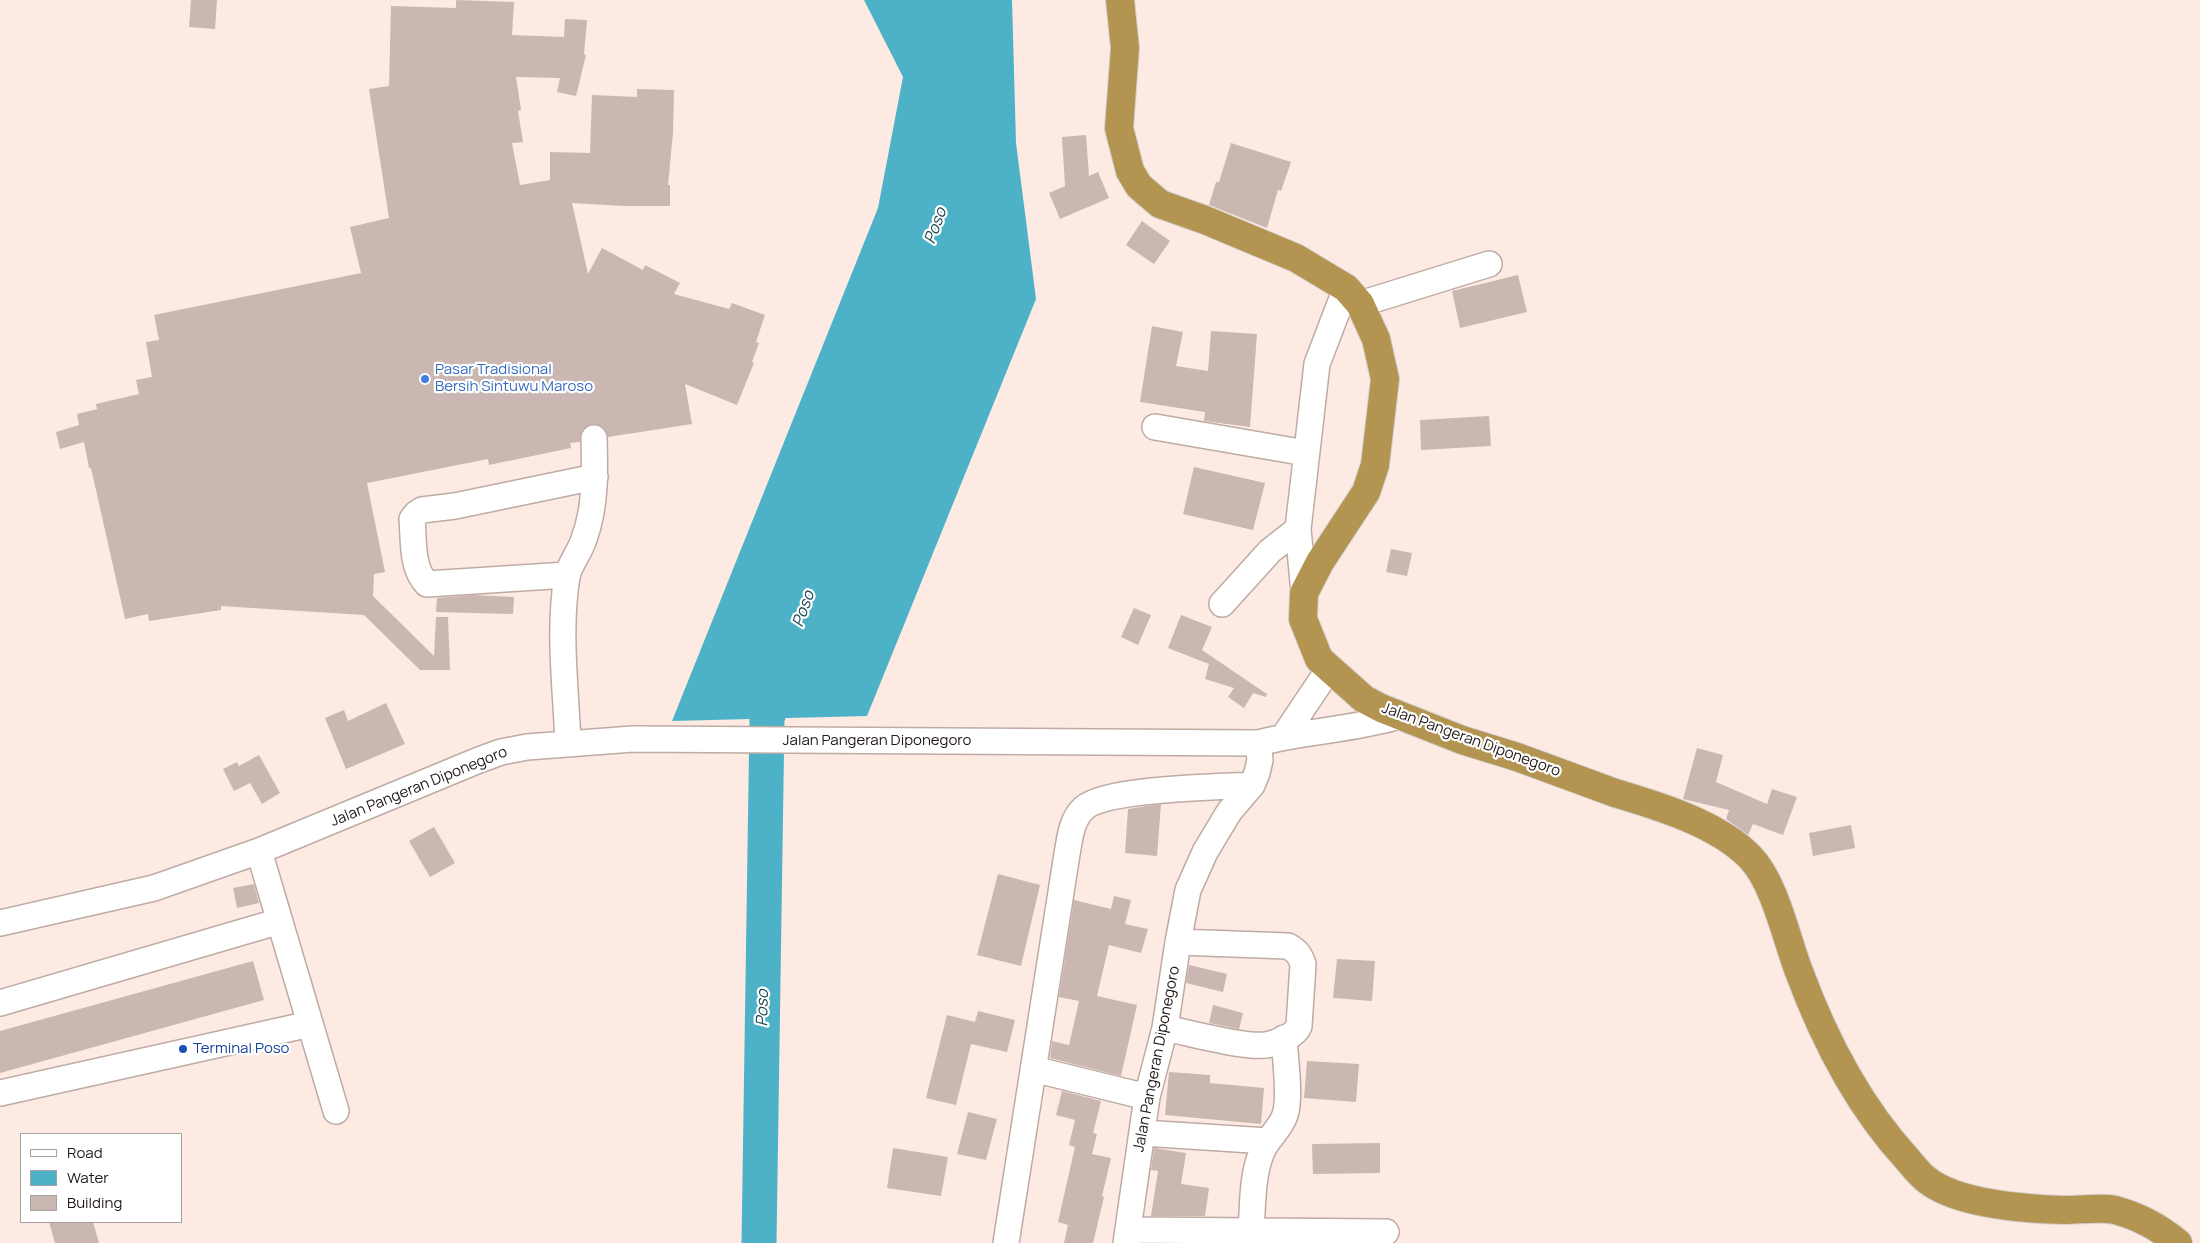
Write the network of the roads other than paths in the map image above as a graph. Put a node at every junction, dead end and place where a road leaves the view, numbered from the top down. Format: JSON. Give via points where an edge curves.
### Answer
{"nodes":[{"id":1,"x":1120,"y":0,"type":"edge"},
{"id":2,"x":1489,"y":264,"type":"dead end"},
{"id":3,"x":1353,"y":296,"type":"junction"},
{"id":4,"x":1155,"y":427,"type":"dead end"},
{"id":5,"x":594,"y":438,"type":"dead end"},
{"id":6,"x":1306,"y":453,"type":"junction"},
{"id":7,"x":595,"y":478,"type":"junction"},
{"id":8,"x":1298,"y":528,"type":"junction"},
{"id":9,"x":567,"y":575,"type":"junction"},
{"id":10,"x":1304,"y":593,"type":"junction"},
{"id":11,"x":1222,"y":604,"type":"dead end"},
{"id":12,"x":1329,"y":670,"type":"junction"},
{"id":13,"x":1399,"y":716,"type":"junction"},
{"id":14,"x":1284,"y":736,"type":"junction"},
{"id":15,"x":1258,"y":743,"type":"junction"},
{"id":16,"x":568,"y":744,"type":"junction"},
{"id":17,"x":1252,"y":785,"type":"junction"},
{"id":18,"x":259,"y":851,"type":"junction"},
{"id":19,"x":280,"y":921,"type":"junction"},
{"id":20,"x":0,"y":923,"type":"edge"},
{"id":21,"x":1178,"y":942,"type":"junction"},
{"id":22,"x":0,"y":1003,"type":"edge"},
{"id":23,"x":310,"y":1024,"type":"junction"},
{"id":24,"x":1165,"y":1028,"type":"junction"},
{"id":25,"x":1284,"y":1038,"type":"junction"},
{"id":26,"x":1033,"y":1069,"type":"junction"},
{"id":27,"x":0,"y":1093,"type":"edge"},
{"id":28,"x":1146,"y":1097,"type":"junction"},
{"id":29,"x":336,"y":1111,"type":"dead end"},
{"id":30,"x":1142,"y":1133,"type":"junction"},
{"id":31,"x":1268,"y":1140,"type":"junction"},
{"id":32,"x":1251,"y":1230,"type":"junction"},
{"id":33,"x":1386,"y":1232,"type":"dead end"},
{"id":34,"x":1127,"y":1236,"type":"edge"},
{"id":35,"x":1227,"y":1236,"type":"edge"},
{"id":36,"x":1329,"y":1237,"type":"edge"},
{"id":37,"x":1006,"y":1243,"type":"edge"},
{"id":38,"x":2178,"y":1243,"type":"edge"}],
"edges":[{"from":1,"to":3,"type":"highway","via":[[1124,48],[1119,128],[1130,171],[1138,186],[1160,204],[1296,258]]},
{"from":2,"to":3,"type":"street"},
{"from":3,"to":6,"type":"street","via":[[1317,364]]},
{"from":3,"to":10,"type":"highway","name":"Jalan Pangeran Diponegoro","via":[[1376,339],[1385,379],[1375,465],[1366,492],[1320,562]]},
{"from":4,"to":6,"type":"street"},
{"from":5,"to":7,"type":"street"},
{"from":6,"to":8,"type":"street"},
{"from":7,"to":9,"type":"street","via":[[587,530]]},
{"from":7,"to":9,"type":"street","via":[[422,510],[412,519],[416,564],[427,584]]},
{"from":8,"to":10,"type":"street"},
{"from":8,"to":11,"type":"street","via":[[1270,551]]},
{"from":9,"to":16,"type":"street","via":[[563,622]]},
{"from":10,"to":12,"type":"highway","name":"Jalan Pangeran Diponegoro","via":[[1306,631],[1319,659]]},
{"from":12,"to":13,"type":"highway","name":"Jalan Pangeran Diponegoro","via":[[1364,699]]},
{"from":12,"to":14,"type":"street"},
{"from":13,"to":14,"type":"street","via":[[1368,725]]},
{"from":13,"to":38,"type":"highway","name":"Jalan Pangeran Diponegoro","via":[[1648,803],[1730,839],[1752,858],[1770,890],[1798,970],[1835,1052],[1888,1139],[1927,1181],[1966,1200],[2051,1210],[2114,1210],[2150,1223]]},
{"from":14,"to":15,"type":"street"},
{"from":15,"to":16,"type":"street","name":"Jalan Pangeran Diponegoro","via":[[633,739]]},
{"from":15,"to":17,"type":"street","name":"Jalan Pangeran Diponegoro","via":[[1260,760]]},
{"from":16,"to":18,"type":"street","name":"Jalan Pangeran Diponegoro","via":[[501,752]]},
{"from":17,"to":21,"type":"street","name":"Jalan Pangeran Diponegoro","via":[[1229,812],[1205,852],[1188,890]]},
{"from":17,"to":26,"type":"street","via":[[1157,790],[1092,803],[1078,814],[1068,848]]},
{"from":18,"to":19,"type":"street"},
{"from":18,"to":20,"type":"street","name":"Jalan Pangeran Diponegoro","via":[[154,888]]},
{"from":19,"to":22,"type":"street"},
{"from":19,"to":23,"type":"street"},
{"from":21,"to":24,"type":"street","name":"Jalan Pangeran Diponegoro"},
{"from":21,"to":25,"type":"street","via":[[1288,946],[1296,950],[1302,964],[1299,1026],[1294,1034]]},
{"from":23,"to":27,"type":"street"},
{"from":23,"to":29,"type":"street"},
{"from":24,"to":25,"type":"street","via":[[1246,1044],[1266,1045]]},
{"from":24,"to":28,"type":"street","name":"Jalan Pangeran Diponegoro"},
{"from":25,"to":31,"type":"street","via":[[1285,1114],[1277,1132]]},
{"from":26,"to":28,"type":"street"},
{"from":26,"to":37,"type":"street"},
{"from":28,"to":30,"type":"street","name":"Jalan Pangeran Diponegoro"},
{"from":30,"to":31,"type":"street"},
{"from":30,"to":34,"type":"street","name":"Jalan Pangeran Diponegoro"},
{"from":31,"to":32,"type":"street","via":[[1261,1152],[1255,1178]]},
{"from":32,"to":35,"type":"street"},
{"from":32,"to":36,"type":"street"},
{"from":33,"to":36,"type":"street"},
{"from":34,"to":35,"type":"street"}]}
